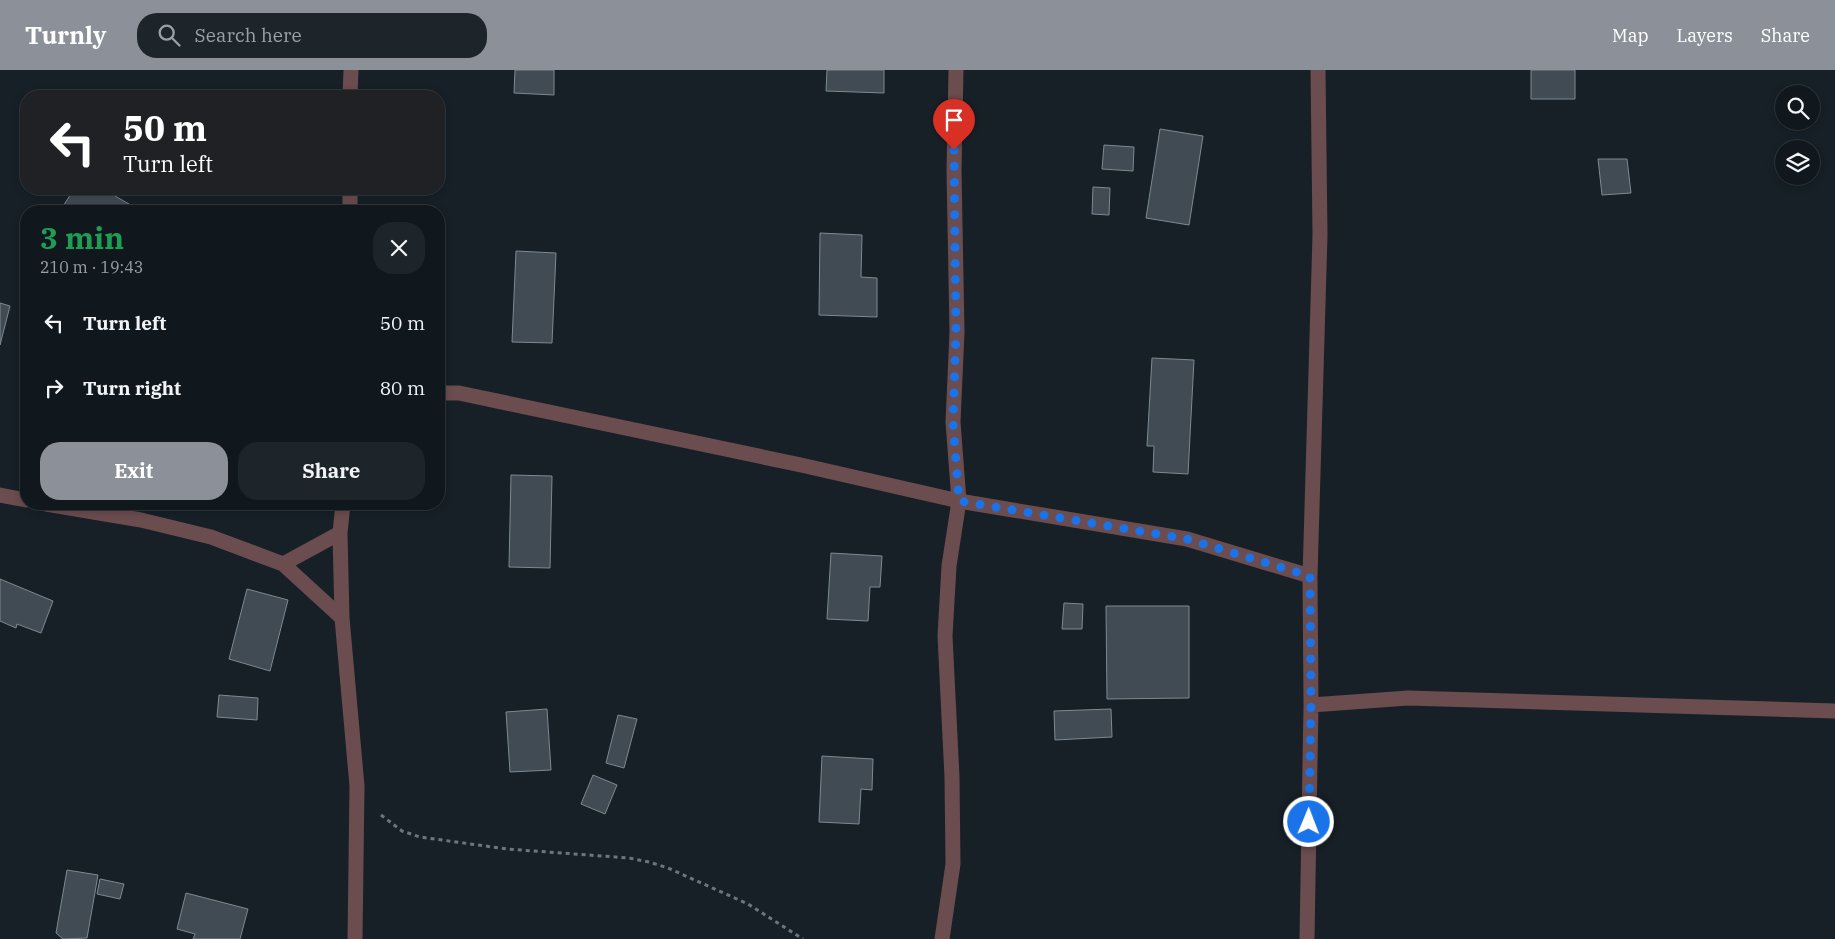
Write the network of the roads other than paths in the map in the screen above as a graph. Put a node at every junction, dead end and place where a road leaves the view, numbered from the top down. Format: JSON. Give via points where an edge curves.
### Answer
{"nodes":[{"id":1,"x":350,"y":70,"type":"edge"},
{"id":2,"x":956,"y":70,"type":"edge"},
{"id":3,"x":1318,"y":70,"type":"edge"},
{"id":4,"x":350,"y":90,"type":"edge"},
{"id":5,"x":445,"y":393,"type":"edge"},
{"id":6,"x":0,"y":495,"type":"edge"},
{"id":7,"x":20,"y":499,"type":"edge"},
{"id":8,"x":959,"y":501,"type":"junction"},
{"id":9,"x":82,"y":510,"type":"edge"},
{"id":10,"x":342,"y":510,"type":"edge"},
{"id":11,"x":340,"y":533,"type":"junction"},
{"id":12,"x":283,"y":564,"type":"junction"},
{"id":13,"x":1310,"y":576,"type":"junction"},
{"id":14,"x":342,"y":618,"type":"junction"},
{"id":15,"x":1311,"y":705,"type":"junction"},
{"id":16,"x":1835,"y":711,"type":"edge"},
{"id":17,"x":355,"y":939,"type":"edge"},
{"id":18,"x":942,"y":939,"type":"edge"},
{"id":19,"x":1307,"y":939,"type":"edge"}],
"edges":[{"from":1,"to":4,"type":"street"},
{"from":2,"to":8,"type":"street","via":[[953,422]]},
{"from":3,"to":13,"type":"street","via":[[1320,235]]},
{"from":5,"to":8,"type":"street","via":[[460,393]]},
{"from":6,"to":7,"type":"street"},
{"from":8,"to":13,"type":"street","via":[[1187,539]]},
{"from":8,"to":18,"type":"street","via":[[949,566],[945,636],[953,864]]},
{"from":9,"to":12,"type":"street","via":[[211,537]]},
{"from":10,"to":11,"type":"street"},
{"from":11,"to":12,"type":"street"},
{"from":11,"to":14,"type":"street"},
{"from":12,"to":14,"type":"street"},
{"from":13,"to":15,"type":"street"},
{"from":14,"to":17,"type":"street","via":[[357,786]]},
{"from":15,"to":16,"type":"street","via":[[1408,698]]},
{"from":15,"to":19,"type":"street"}]}
